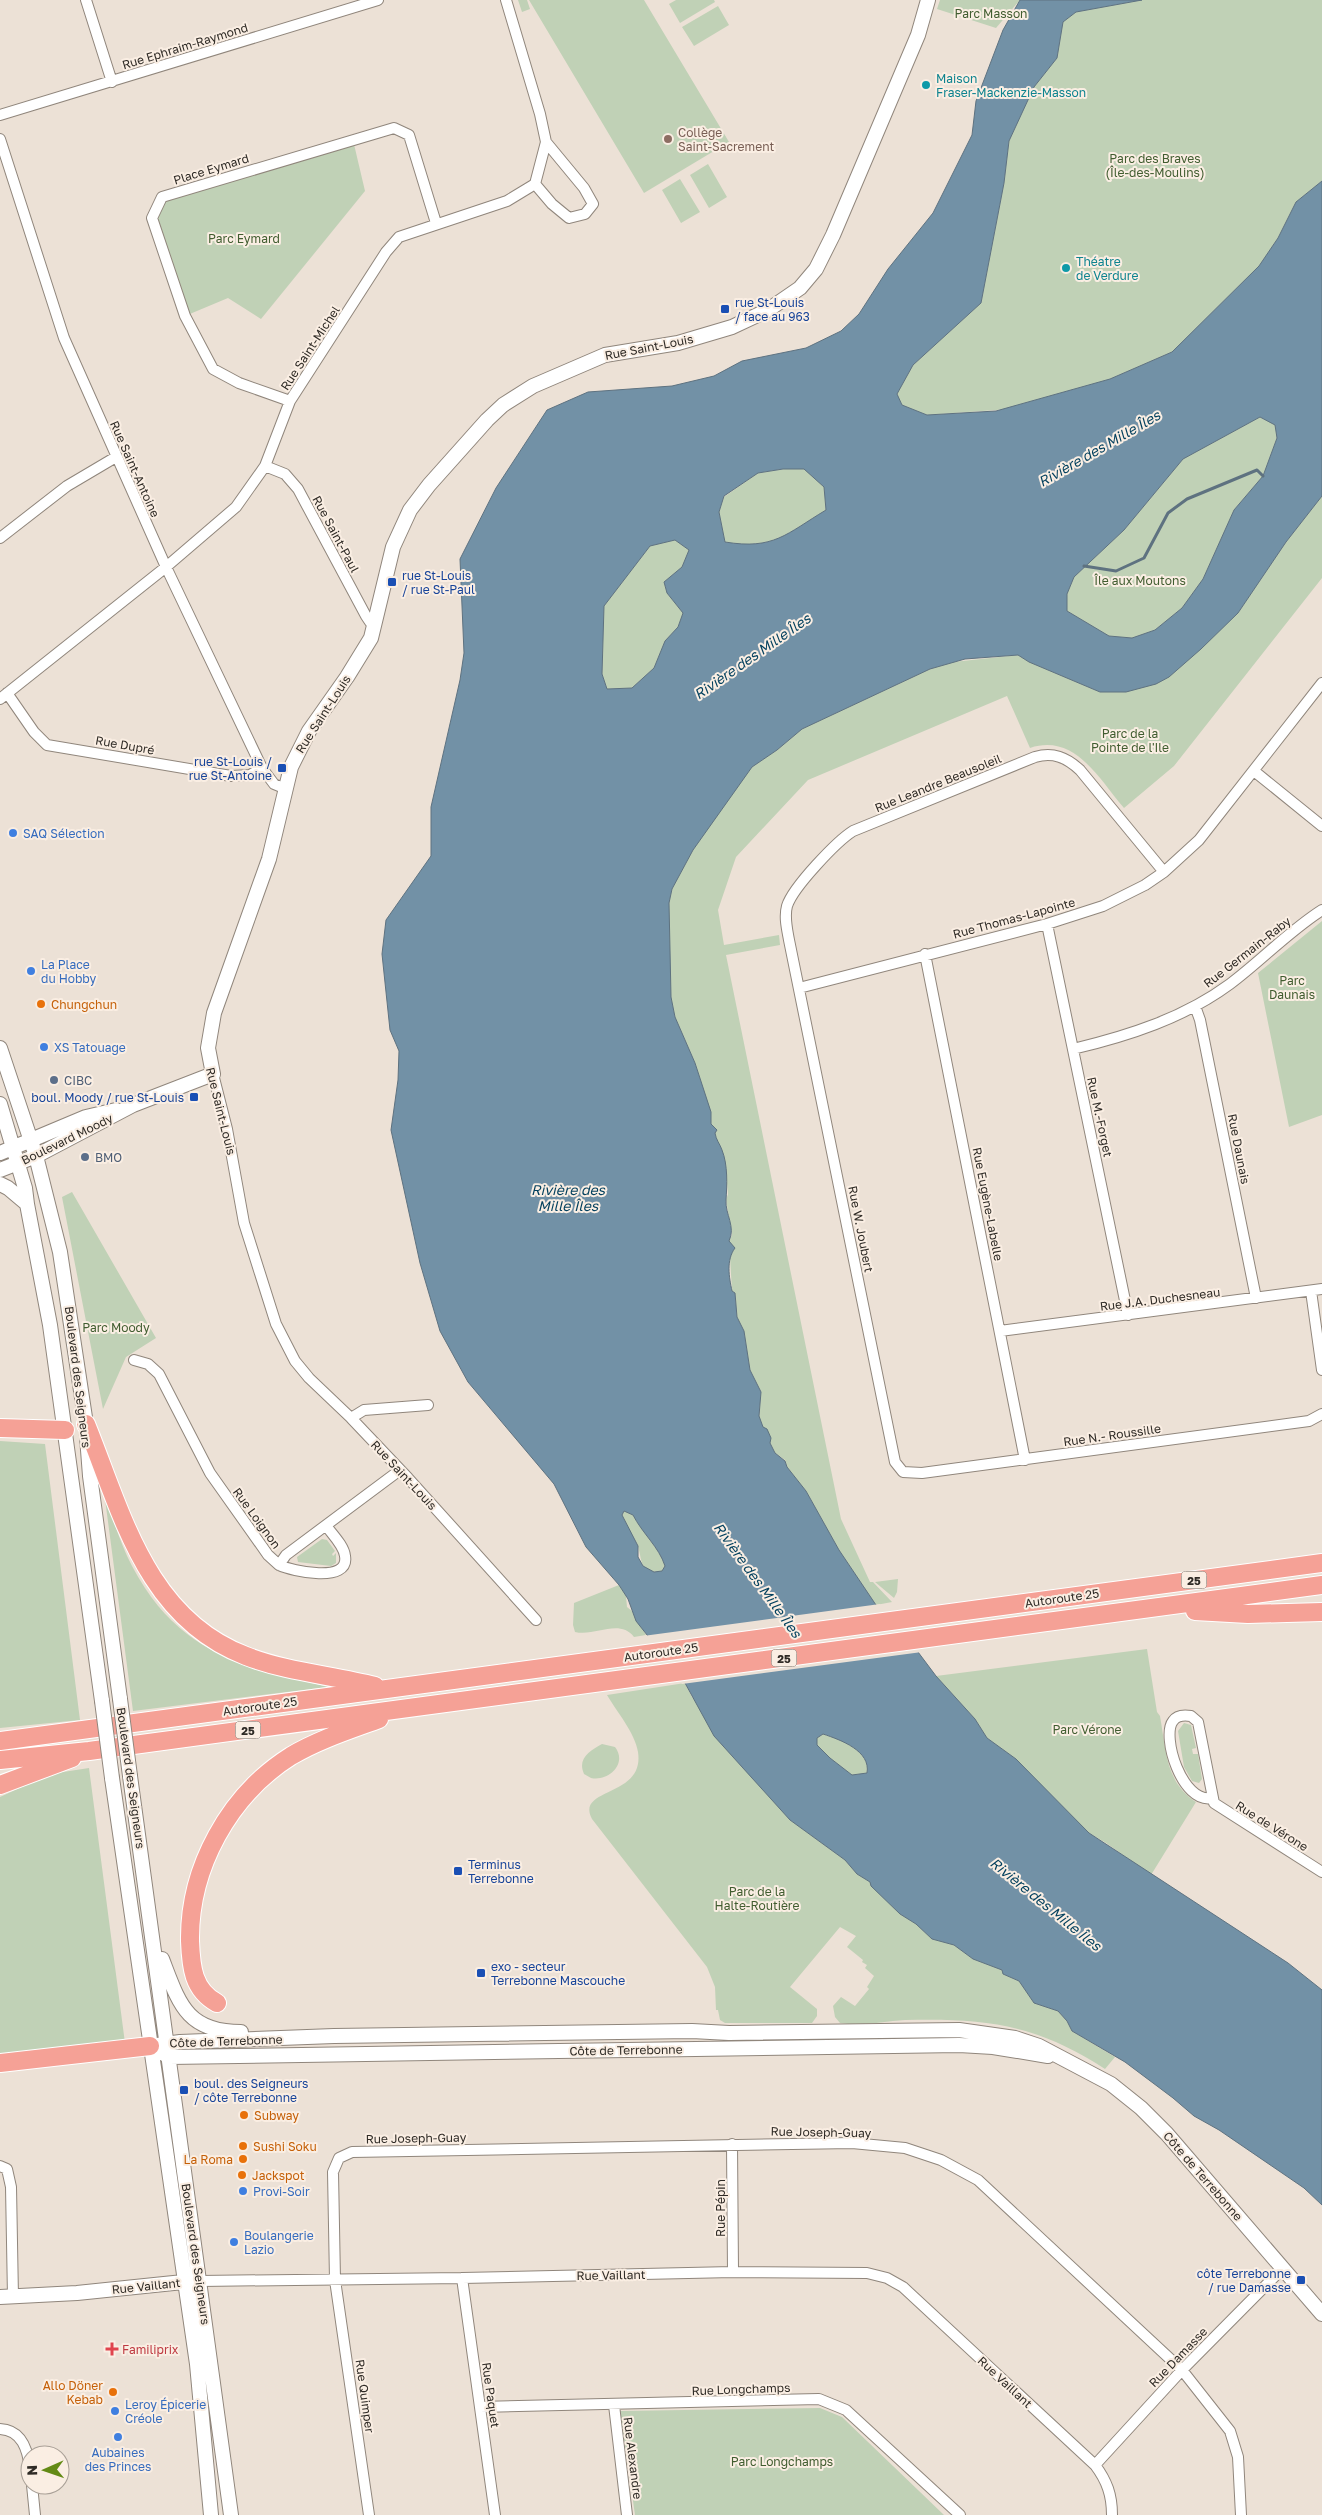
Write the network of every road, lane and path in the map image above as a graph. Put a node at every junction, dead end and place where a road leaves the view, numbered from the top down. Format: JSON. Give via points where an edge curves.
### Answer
{"nodes":[{"id":1,"x":86,"y":0,"type":"edge"},
{"id":2,"x":378,"y":0,"type":"edge"},
{"id":3,"x":506,"y":0,"type":"edge"},
{"id":4,"x":928,"y":0,"type":"edge"},
{"id":5,"x":112,"y":82,"type":"junction"},
{"id":6,"x":0,"y":114,"type":"edge"},
{"id":7,"x":0,"y":139,"type":"edge"},
{"id":8,"x":546,"y":142,"type":"junction"},
{"id":9,"x":535,"y":184,"type":"junction"},
{"id":10,"x":436,"y":223,"type":"junction"},
{"id":11,"x":290,"y":401,"type":"junction"},
{"id":12,"x":116,"y":457,"type":"junction"},
{"id":13,"x":265,"y":466,"type":"junction"},
{"id":14,"x":0,"y":538,"type":"edge"},
{"id":15,"x":166,"y":567,"type":"junction"},
{"id":16,"x":376,"y":623,"type":"junction"},
{"id":17,"x":1322,"y":683,"type":"edge"},
{"id":18,"x":3,"y":696,"type":"edge"},
{"id":19,"x":262,"y":768,"type":"junction"},
{"id":20,"x":1254,"y":771,"type":"junction"},
{"id":21,"x":286,"y":789,"type":"junction"},
{"id":22,"x":1322,"y":826,"type":"edge"},
{"id":23,"x":1164,"y":872,"type":"junction"},
{"id":24,"x":1322,"y":910,"type":"edge"},
{"id":25,"x":1047,"y":924,"type":"junction"},
{"id":26,"x":925,"y":954,"type":"junction"},
{"id":27,"x":799,"y":988,"type":"junction"},
{"id":28,"x":1195,"y":1006,"type":"junction"},
{"id":29,"x":0,"y":1048,"type":"edge"},
{"id":30,"x":1073,"y":1048,"type":"junction"},
{"id":31,"x":213,"y":1074,"type":"junction"},
{"id":32,"x":0,"y":1104,"type":"edge"},
{"id":33,"x":133,"y":1105,"type":"junction"},
{"id":34,"x":31,"y":1140,"type":"junction"},
{"id":35,"x":14,"y":1147,"type":"junction"},
{"id":36,"x":0,"y":1153,"type":"edge"},
{"id":37,"x":36,"y":1156,"type":"junction"},
{"id":38,"x":19,"y":1162,"type":"junction"},
{"id":39,"x":0,"y":1170,"type":"edge"},
{"id":40,"x":0,"y":1184,"type":"edge"},
{"id":41,"x":27,"y":1204,"type":"junction"},
{"id":42,"x":1322,"y":1289,"type":"edge"},
{"id":43,"x":1311,"y":1291,"type":"junction"},
{"id":44,"x":1256,"y":1298,"type":"junction"},
{"id":45,"x":1128,"y":1315,"type":"junction"},
{"id":46,"x":1000,"y":1331,"type":"junction"},
{"id":47,"x":134,"y":1360,"type":"dead end"},
{"id":48,"x":1322,"y":1370,"type":"edge"},
{"id":49,"x":428,"y":1405,"type":"dead end"},
{"id":50,"x":1322,"y":1414,"type":"edge"},
{"id":51,"x":351,"y":1418,"type":"junction"},
{"id":52,"x":86,"y":1424,"type":"junction"},
{"id":53,"x":0,"y":1428,"type":"edge"},
{"id":54,"x":65,"y":1430,"type":"junction"},
{"id":55,"x":1025,"y":1460,"type":"junction"},
{"id":56,"x":400,"y":1470,"type":"junction"},
{"id":57,"x":903,"y":1472,"type":"joint"},
{"id":58,"x":327,"y":1527,"type":"junction"},
{"id":59,"x":1322,"y":1555,"type":"edge"},
{"id":60,"x":1322,"y":1563,"type":"edge"},
{"id":61,"x":279,"y":1565,"type":"junction"},
{"id":62,"x":1286,"y":1568,"type":"junction"},
{"id":63,"x":1322,"y":1586,"type":"edge"},
{"id":64,"x":1152,"y":1609,"type":"junction"},
{"id":65,"x":1322,"y":1612,"type":"edge"},
{"id":66,"x":536,"y":1620,"type":"dead end"},
{"id":67,"x":385,"y":1689,"type":"junction"},
{"id":68,"x":407,"y":1708,"type":"junction"},
{"id":69,"x":0,"y":1741,"type":"edge"},
{"id":70,"x":89,"y":1751,"type":"junction"},
{"id":71,"x":0,"y":1760,"type":"edge"},
{"id":72,"x":0,"y":1785,"type":"edge"},
{"id":73,"x":1212,"y":1798,"type":"junction"},
{"id":74,"x":1322,"y":1872,"type":"edge"},
{"id":75,"x":153,"y":1934,"type":"junction"},
{"id":76,"x":218,"y":2003,"type":"dead end"},
{"id":77,"x":825,"y":2031,"type":"junction"},
{"id":78,"x":334,"y":2036,"type":"junction"},
{"id":79,"x":159,"y":2044,"type":"junction"},
{"id":80,"x":825,"y":2047,"type":"junction"},
{"id":81,"x":169,"y":2057,"type":"junction"},
{"id":82,"x":1066,"y":2060,"type":"junction"},
{"id":83,"x":0,"y":2063,"type":"edge"},
{"id":84,"x":732,"y":2144,"type":"junction"},
{"id":85,"x":0,"y":2166,"type":"edge"},
{"id":86,"x":1282,"y":2269,"type":"junction"},
{"id":87,"x":732,"y":2272,"type":"junction"},
{"id":88,"x":462,"y":2278,"type":"junction"},
{"id":89,"x":200,"y":2280,"type":"junction"},
{"id":90,"x":336,"y":2280,"type":"junction"},
{"id":91,"x":185,"y":2282,"type":"junction"},
{"id":92,"x":7,"y":2297,"type":"edge"},
{"id":93,"x":1322,"y":2314,"type":"edge"},
{"id":94,"x":211,"y":2362,"type":"junction"},
{"id":95,"x":197,"y":2364,"type":"junction"},
{"id":96,"x":1182,"y":2370,"type":"junction"},
{"id":97,"x":614,"y":2405,"type":"junction"},
{"id":98,"x":480,"y":2407,"type":"junction"},
{"id":99,"x":0,"y":2429,"type":"edge"},
{"id":100,"x":24,"y":2445,"type":"edge"},
{"id":101,"x":1095,"y":2465,"type":"junction"},
{"id":102,"x":33,"y":2495,"type":"edge"},
{"id":103,"x":35,"y":2515,"type":"edge"},
{"id":104,"x":211,"y":2515,"type":"edge"},
{"id":105,"x":231,"y":2515,"type":"edge"},
{"id":106,"x":369,"y":2515,"type":"edge"},
{"id":107,"x":495,"y":2515,"type":"edge"},
{"id":108,"x":627,"y":2515,"type":"edge"},
{"id":109,"x":960,"y":2515,"type":"edge"},
{"id":110,"x":1112,"y":2515,"type":"edge"},
{"id":111,"x":1241,"y":2515,"type":"edge"}],
"edges":[{"from":1,"to":5,"type":"street"},
{"from":2,"to":5,"type":"street","name":"Rue Ephraim-Raymond"},
{"from":3,"to":8,"type":"street"},
{"from":4,"to":16,"type":"main road","name":"Rue Saint-Louis","via":[[918,35],[836,227],[819,263],[805,283],[781,303],[732,327],[687,341],[600,356],[552,376],[502,405],[428,485],[407,513],[393,546]]},
{"from":5,"to":6,"type":"street","name":"Rue Ephraim-Raymond"},
{"from":7,"to":12,"type":"street","name":"Rue Saint-Antoine","via":[[64,338]]},
{"from":8,"to":9,"type":"street"},
{"from":8,"to":9,"type":"street","via":[[593,204],[585,214],[569,218]]},
{"from":9,"to":10,"type":"street","name":"Rue Saint-Michel","via":[[507,201]]},
{"from":10,"to":11,"type":"street","name":"Rue Saint-Michel","via":[[399,237],[386,252]]},
{"from":10,"to":11,"type":"street","name":"Place Eymard","via":[[409,135],[394,128],[162,197],[152,218],[185,316],[214,369],[239,383]]},
{"from":11,"to":13,"type":"street","name":"Rue Saint-Michel"},
{"from":12,"to":14,"type":"street","via":[[67,486]]},
{"from":12,"to":15,"type":"street","name":"Rue Saint-Antoine"},
{"from":13,"to":15,"type":"street","name":"Rue Saint-Michel","via":[[236,507]]},
{"from":13,"to":16,"type":"street","name":"Rue Saint-Paul","via":[[285,474],[298,489],[366,616],[370,622]]},
{"from":15,"to":18,"type":"street","name":"Rue Saint-Michel"},
{"from":15,"to":19,"type":"street","name":"Rue Saint-Antoine"},
{"from":16,"to":21,"type":"main road","name":"Rue Saint-Louis","via":[[361,656],[298,751]]},
{"from":17,"to":20,"type":"street","name":"Rue Thomas-Lapointe"},
{"from":18,"to":19,"type":"street","name":"Rue Dupré","via":[[48,744],[232,776],[250,774]]},
{"from":19,"to":21,"type":"street","name":"Rue Saint-Antoine","via":[[275,786]]},
{"from":20,"to":22,"type":"street"},
{"from":20,"to":23,"type":"street","name":"Rue Thomas-Lapointe","via":[[1199,840]]},
{"from":21,"to":31,"type":"main road","name":"Rue Saint-Louis","via":[[269,858],[214,1013],[208,1048]]},
{"from":23,"to":25,"type":"street","name":"Rue Thomas-Lapointe","via":[[1125,896]]},
{"from":23,"to":27,"type":"street","name":"Rue Leandre Beausoleil","via":[[1073,763],[1052,754],[1035,757],[862,828],[840,841],[798,887],[786,908],[786,927]]},
{"from":24,"to":28,"type":"street","name":"Rue Germain-Raby","via":[[1234,981]]},
{"from":25,"to":26,"type":"street","name":"Rue Thomas-Lapointe"},
{"from":25,"to":30,"type":"street","name":"Rue M.-Forget"},
{"from":26,"to":27,"type":"street","name":"Rue Thomas-Lapointe"},
{"from":26,"to":46,"type":"street","name":"Rue Eugène-Labelle"},
{"from":27,"to":57,"type":"street","name":"Rue W. Joubert","via":[[895,1462]]},
{"from":28,"to":30,"type":"street","name":"Rue Germain-Raby","via":[[1132,1033]]},
{"from":28,"to":44,"type":"street","name":"Rue Daunais"},
{"from":29,"to":34,"type":"main road","name":"Boulevard des Seigneurs"},
{"from":30,"to":45,"type":"street","name":"Rue M.-Forget"},
{"from":31,"to":33,"type":"main road","name":"Boulevard Moody"},
{"from":31,"to":51,"type":"street","name":"Rue Saint-Louis","via":[[227,1129],[244,1223],[278,1330],[298,1366]]},
{"from":32,"to":35,"type":"main road","name":"Boulevard des Seigneurs"},
{"from":33,"to":34,"type":"main road","name":"Boulevard Moody","via":[[86,1117]]},
{"from":33,"to":37,"type":"main road","name":"Boulevard Moody"},
{"from":34,"to":35,"type":"main road","name":"Boulevard Moody"},
{"from":34,"to":37,"type":"main road","name":"Boulevard des Seigneurs"},
{"from":35,"to":36,"type":"main road","name":"Boulevard Moody"},
{"from":35,"to":38,"type":"main road","name":"Boulevard des Seigneurs"},
{"from":37,"to":38,"type":"main road","name":"Boulevard Moody"},
{"from":37,"to":52,"type":"main road","name":"Boulevard des Seigneurs","via":[[60,1252]]},
{"from":38,"to":39,"type":"main road","name":"Boulevard Moody"},
{"from":38,"to":41,"type":"main road","name":"Boulevard des Seigneurs"},
{"from":40,"to":41,"type":"main road"},
{"from":41,"to":54,"type":"main road","name":"Boulevard des Seigneurs"},
{"from":42,"to":43,"type":"street","name":"Rue J.A. Duchesneau"},
{"from":43,"to":44,"type":"street","name":"Rue J.A. Duchesneau"},
{"from":43,"to":48,"type":"street"},
{"from":44,"to":45,"type":"street","name":"Rue J.A. Duchesneau"},
{"from":45,"to":46,"type":"street","name":"Rue J.A. Duchesneau"},
{"from":46,"to":55,"type":"street","name":"Rue Eugène-Labelle"},
{"from":47,"to":61,"type":"street","name":"Rue Loignon","via":[[144,1362],[159,1374],[210,1473],[268,1556]]},
{"from":49,"to":51,"type":"street","via":[[369,1409]]},
{"from":50,"to":55,"type":"street","name":"Rue N.- Roussille","via":[[1309,1421]]},
{"from":51,"to":56,"type":"street","name":"Rue Saint-Louis"},
{"from":52,"to":67,"type":"highway","via":[[136,1552],[160,1590],[188,1620],[214,1640],[247,1656],[286,1668]]},
{"from":52,"to":75,"type":"main road","name":"Boulevard des Seigneurs","bridge":true,"via":[[90,1476]]},
{"from":53,"to":54,"type":"highway"},
{"from":54,"to":79,"type":"main road","name":"Boulevard des Seigneurs","bridge":true,"via":[[112,1778]]},
{"from":55,"to":57,"type":"street","name":"Rue N.- Roussille","via":[[922,1473]]},
{"from":56,"to":58,"type":"street","name":"Rue Loignon"},
{"from":56,"to":66,"type":"street","name":"Rue Saint-Louis"},
{"from":58,"to":61,"type":"street","name":"Rue Loignon","via":[[286,1555]]},
{"from":58,"to":61,"type":"street","via":[[345,1554],[345,1564],[339,1571],[322,1573]]},
{"from":59,"to":62,"type":"highway"},
{"from":60,"to":62,"type":"highway","name":"Autoroute 25","number":"25"},
{"from":62,"to":67,"type":"highway","name":"Autoroute 25","number":"25"},
{"from":63,"to":64,"type":"highway","name":"Autoroute 25","number":"25"},
{"from":64,"to":65,"type":"highway","via":[[1248,1614]]},
{"from":64,"to":68,"type":"highway","name":"Autoroute 25","number":"25"},
{"from":67,"to":69,"type":"highway","name":"Autoroute 25","number":"25"},
{"from":68,"to":70,"type":"highway","name":"Autoroute 25","number":"25"},
{"from":68,"to":76,"type":"highway","via":[[292,1756],[251,1790],[220,1829],[197,1883],[190,1937],[197,1986]]},
{"from":70,"to":71,"type":"highway","name":"Autoroute 25","number":"25"},
{"from":70,"to":72,"type":"highway"},
{"from":73,"to":73,"type":"street","name":"Rue de Vérone","via":[[1198,1722],[1191,1716],[1178,1717],[1172,1722],[1170,1731],[1178,1771],[1192,1792]]},
{"from":73,"to":74,"type":"street","name":"Rue de Vérone","via":[[1218,1807]]},
{"from":75,"to":78,"type":"main road","via":[[176,1997],[189,2014],[205,2026],[223,2032]]},
{"from":75,"to":79,"type":"main road","name":"Boulevard des Seigneurs"},
{"from":77,"to":78,"type":"main road","name":"Côte de Terrebonne"},
{"from":77,"to":80,"type":"main road"},
{"from":77,"to":82,"type":"main road","name":"Côte de Terrebonne","via":[[978,2031],[1032,2043]]},
{"from":78,"to":79,"type":"main road","name":"Côte de Terrebonne"},
{"from":79,"to":81,"type":"main road","name":"Côte de Terrebonne"},
{"from":79,"to":83,"type":"highway"},
{"from":79,"to":91,"type":"main road","name":"Boulevard des Seigneurs"},
{"from":80,"to":81,"type":"main road","name":"Côte de Terrebonne"},
{"from":80,"to":82,"type":"main road","name":"Côte de Terrebonne","via":[[975,2046]]},
{"from":81,"to":89,"type":"main road","name":"Boulevard des Seigneurs"},
{"from":82,"to":86,"type":"main road","name":"Côte de Terrebonne","via":[[1111,2084],[1149,2116]]},
{"from":84,"to":87,"type":"street","name":"Rue Pépin"},
{"from":84,"to":90,"type":"street","name":"Rue Joseph-Guay","via":[[352,2152],[339,2158],[333,2172]]},
{"from":84,"to":96,"type":"street","name":"Rue Joseph-Guay","via":[[852,2143],[905,2148],[941,2160],[978,2180]]},
{"from":85,"to":92,"type":"street","via":[[7,2169],[11,2187]]},
{"from":86,"to":93,"type":"main road","name":"Côte de Terrebonne"},
{"from":86,"to":96,"type":"street","name":"Rue Damasse"},
{"from":87,"to":88,"type":"street","name":"Rue Vaillant"},
{"from":87,"to":101,"type":"street","name":"Rue Vaillant","via":[[867,2273],[887,2278],[903,2287]]},
{"from":88,"to":90,"type":"street","name":"Rue Vaillant"},
{"from":88,"to":98,"type":"street","name":"Rue Paquet"},
{"from":89,"to":90,"type":"street","name":"Rue Vaillant"},
{"from":89,"to":91,"type":"main road","name":"Rue Vaillant"},
{"from":89,"to":94,"type":"main road","name":"Boulevard des Seigneurs"},
{"from":90,"to":106,"type":"street","name":"Rue Quimper"},
{"from":91,"to":92,"type":"main road","name":"Rue Vaillant"},
{"from":91,"to":95,"type":"main road","name":"Boulevard des Seigneurs"},
{"from":94,"to":95,"type":"main road"},
{"from":94,"to":105,"type":"main road","name":"Boulevard des Seigneurs"},
{"from":95,"to":104,"type":"main road","name":"Boulevard des Seigneurs"},
{"from":96,"to":101,"type":"street","name":"Rue Damasse"},
{"from":96,"to":111,"type":"street","name":"Rue Joseph-Guay","via":[[1230,2431],[1238,2457]]},
{"from":97,"to":98,"type":"street","name":"Rue Longchamps"},
{"from":97,"to":108,"type":"street","name":"Rue Alexandre"},
{"from":97,"to":109,"type":"street","name":"Rue Longchamps","via":[[819,2399],[846,2410]]},
{"from":98,"to":107,"type":"street","name":"Rue Paquet"},
{"from":99,"to":100,"type":"street","via":[[17,2435]]},
{"from":101,"to":110,"type":"street","name":"Rue Vaillant","via":[[1106,2480]]},
{"from":102,"to":103,"type":"street"}]}
